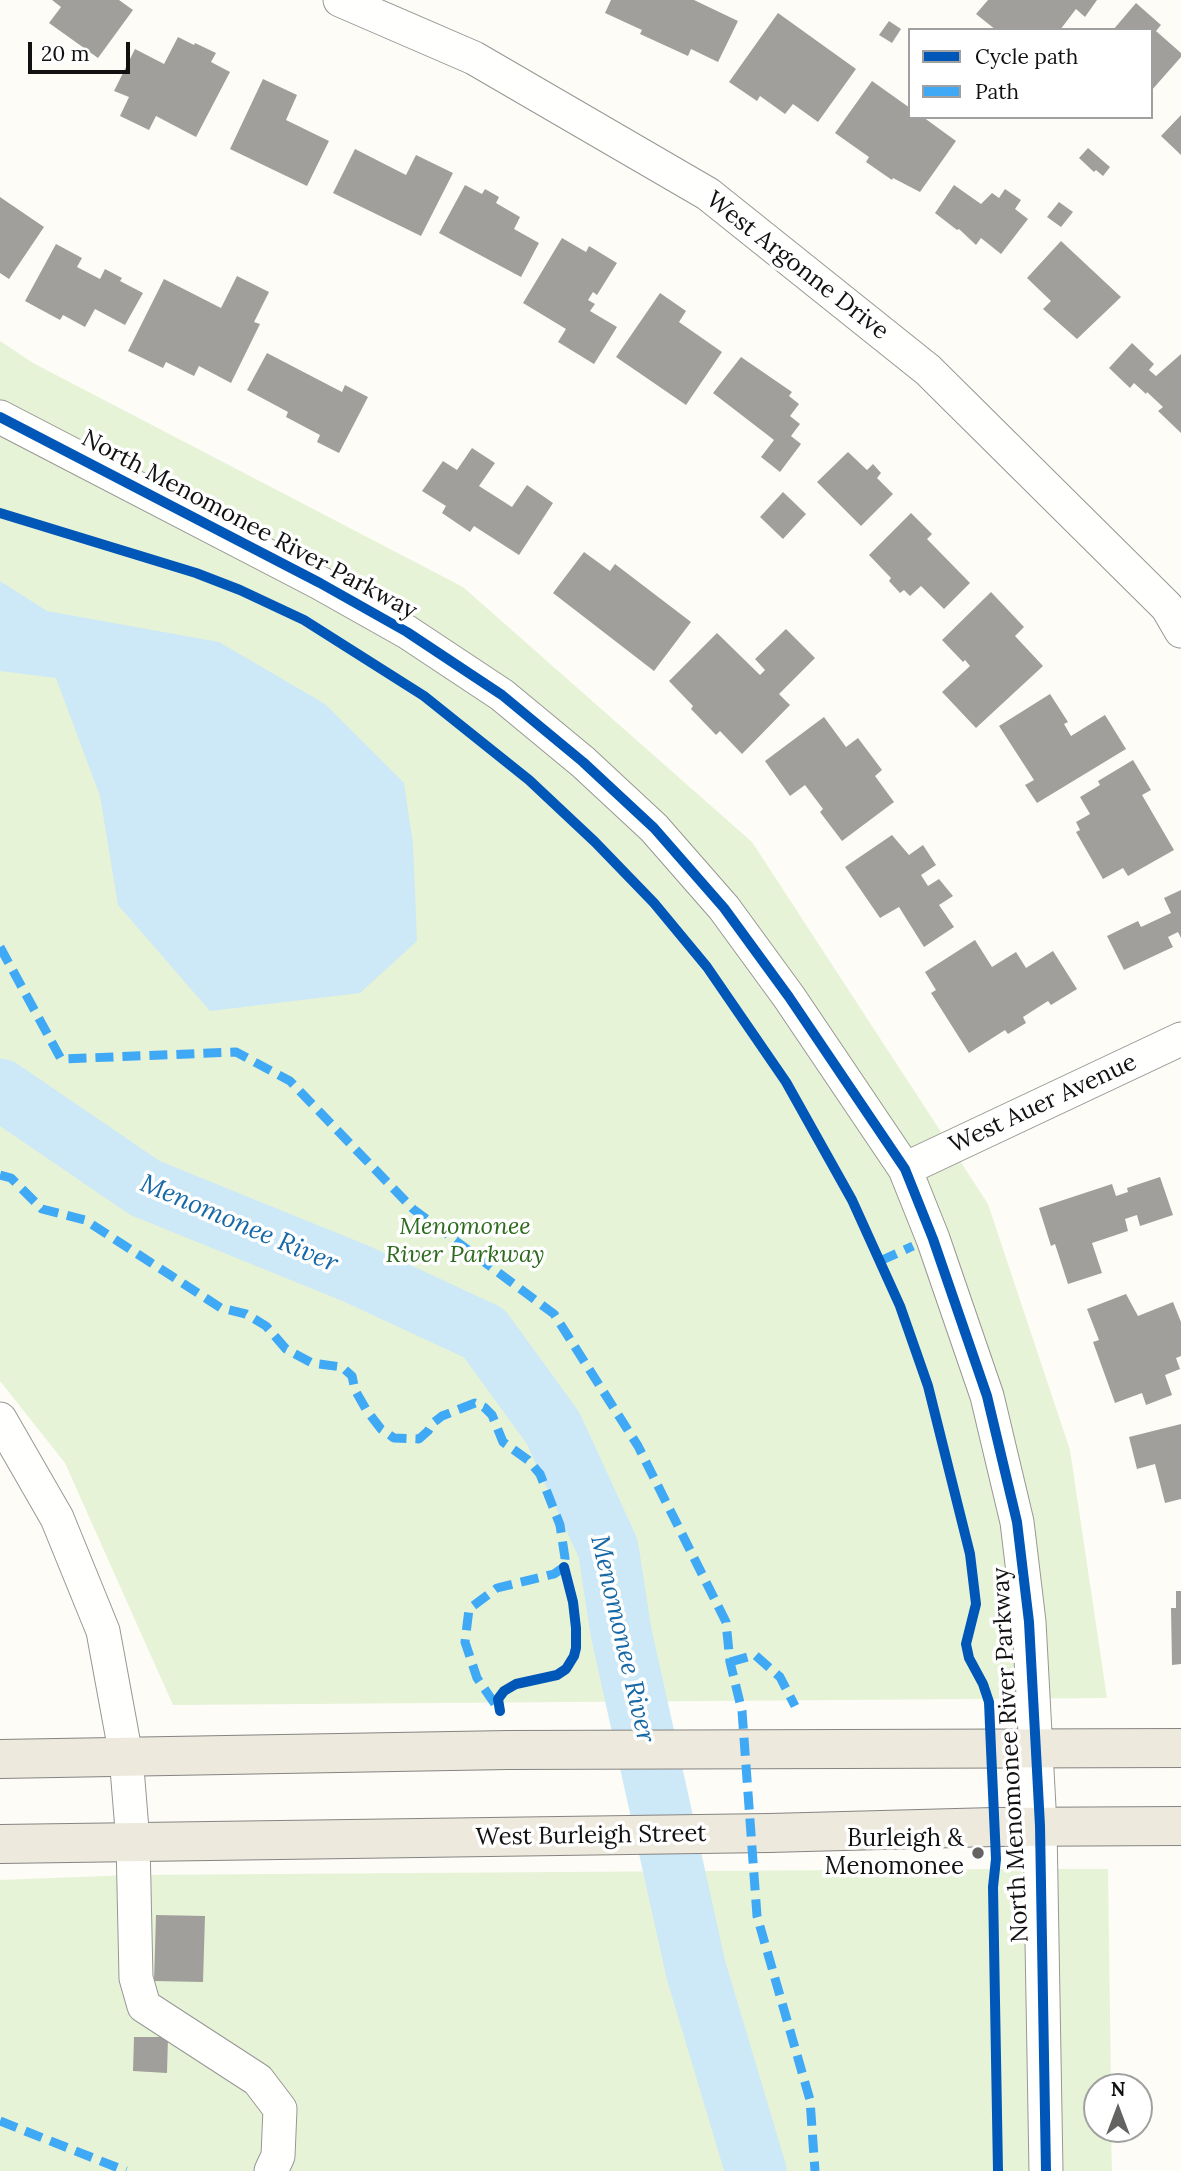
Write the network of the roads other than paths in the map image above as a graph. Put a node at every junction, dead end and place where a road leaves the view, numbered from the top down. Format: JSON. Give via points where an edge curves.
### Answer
{"nodes":[{"id":1,"x":340,"y":0,"type":"edge"},
{"id":2,"x":0,"y":417,"type":"edge"},
{"id":3,"x":1181,"y":631,"type":"edge"},
{"id":4,"x":1181,"y":1039,"type":"edge"},
{"id":5,"x":905,"y":1169,"type":"junction"},
{"id":6,"x":0,"y":1419,"type":"edge"},
{"id":7,"x":1181,"y":1748,"type":"edge"},
{"id":8,"x":1036,"y":1749,"type":"junction"},
{"id":9,"x":126,"y":1756,"type":"junction"},
{"id":10,"x":0,"y":1759,"type":"edge"},
{"id":11,"x":1040,"y":1826,"type":"junction"},
{"id":12,"x":1181,"y":1826,"type":"edge"},
{"id":13,"x":133,"y":1842,"type":"junction"},
{"id":14,"x":0,"y":1844,"type":"edge"},
{"id":15,"x":271,"y":2171,"type":"edge"},
{"id":16,"x":1046,"y":2171,"type":"edge"}],
"edges":[{"from":1,"to":3,"type":"street","name":"West Argonne Drive","via":[[474,58],[708,194],[928,370],[1167,607]]},
{"from":2,"to":5,"type":"street","name":"North Menomonee River Parkway","via":[[407,632],[502,695],[583,762],[654,828],[724,908]]},
{"from":4,"to":5,"type":"street","name":"West Auer Avenue"},
{"from":5,"to":8,"type":"street","name":"North Menomonee River Parkway","via":[[987,1396],[1017,1522],[1029,1622]]},
{"from":6,"to":9,"type":"street","via":[[57,1518],[103,1631]]},
{"from":7,"to":8,"type":"main road"},
{"from":8,"to":9,"type":"main road"},
{"from":8,"to":11,"type":"street","name":"North Menomonee River Parkway"},
{"from":9,"to":10,"type":"main road"},
{"from":9,"to":13,"type":"street"},
{"from":11,"to":12,"type":"main road","name":"West Burleigh Street"},
{"from":11,"to":13,"type":"main road","name":"West Burleigh Street"},
{"from":11,"to":16,"type":"street","name":"North Menomonee River Parkway"},
{"from":13,"to":14,"type":"main road","name":"West Burleigh Street"},
{"from":13,"to":15,"type":"street","via":[[136,1978],[144,2006],[258,2080],[280,2109],[278,2156]]}]}
